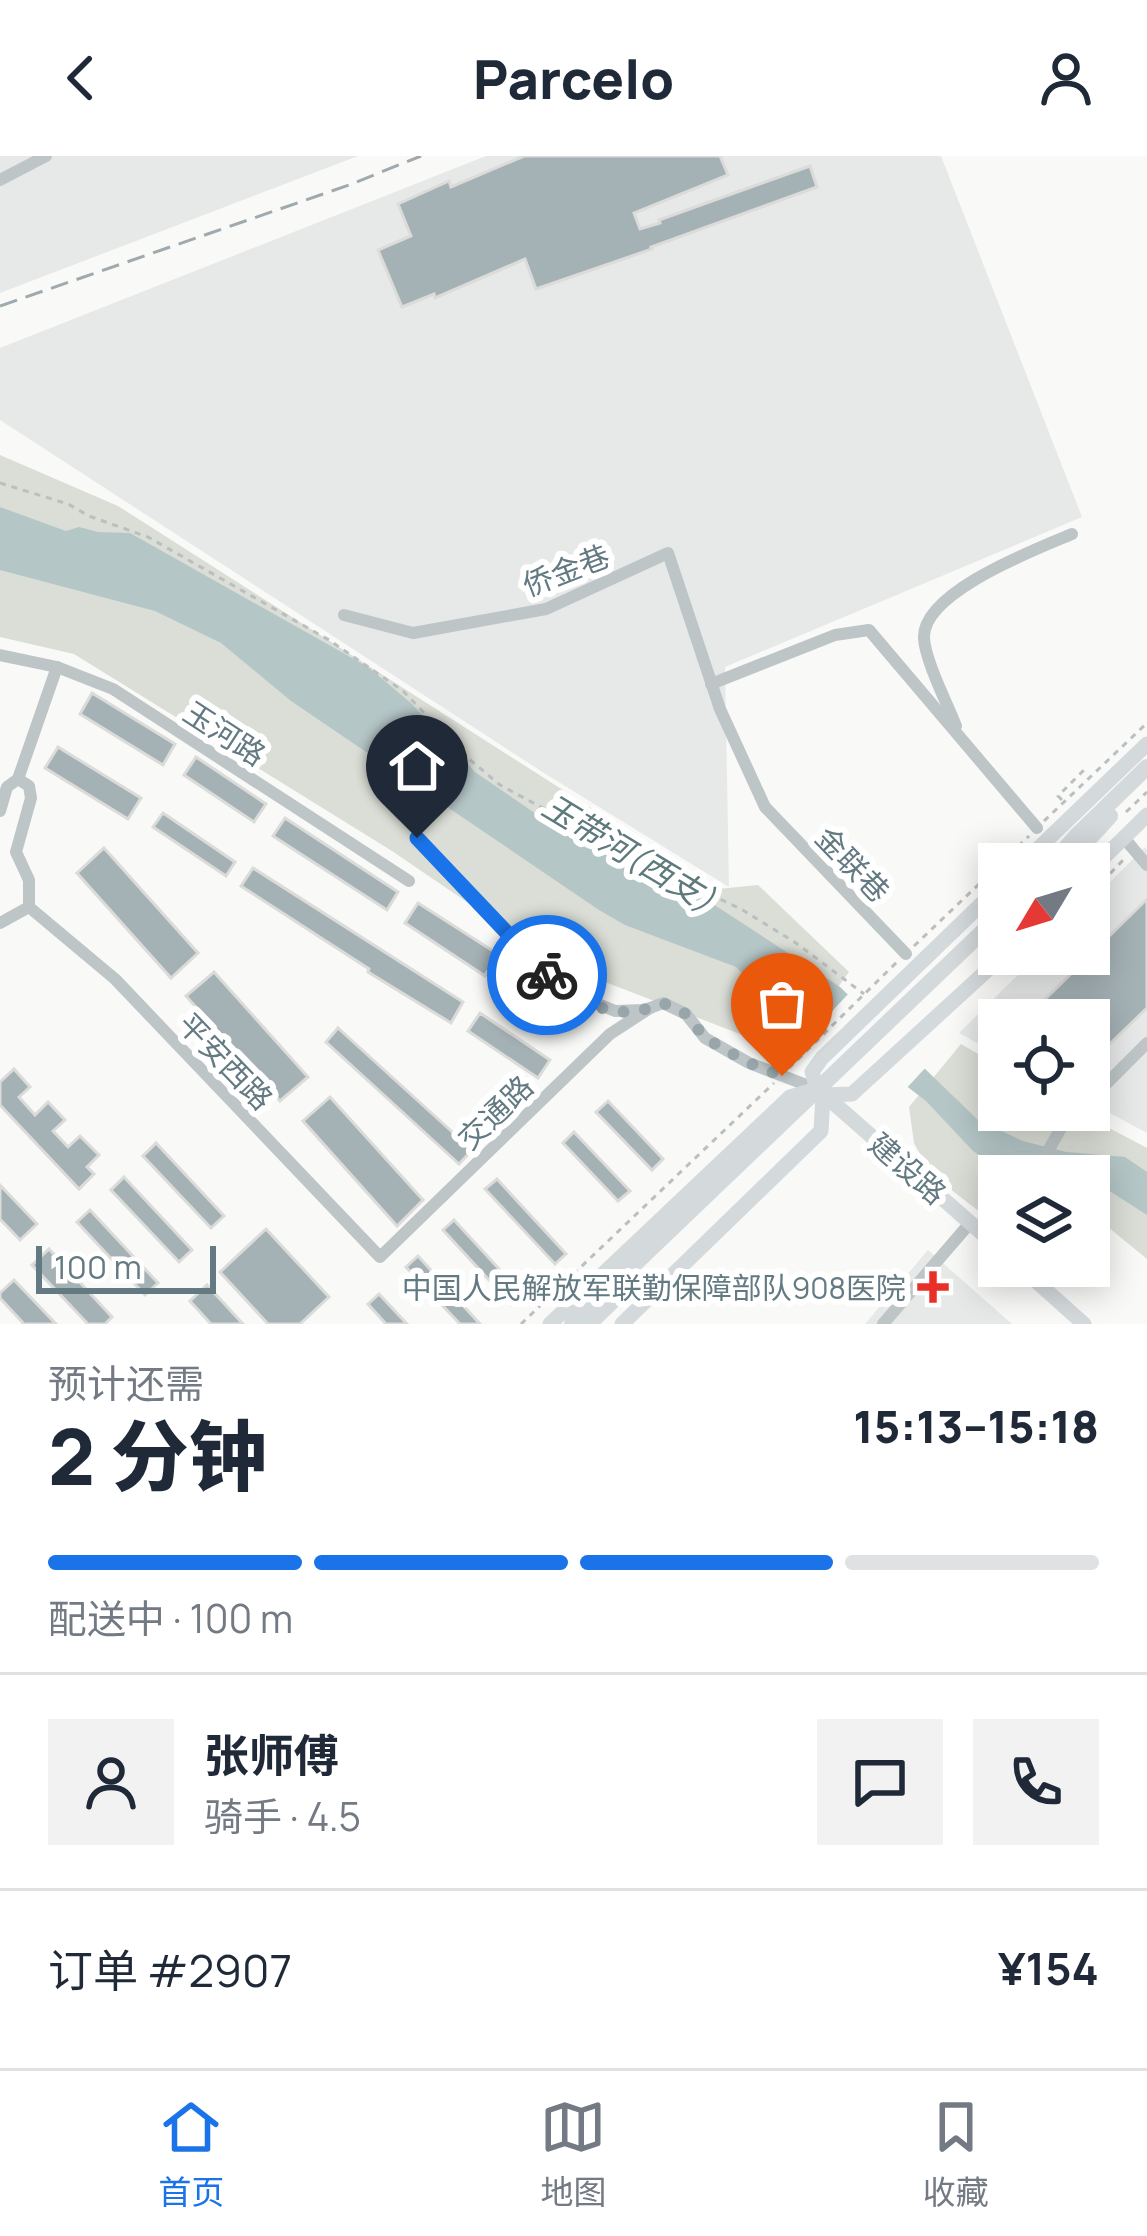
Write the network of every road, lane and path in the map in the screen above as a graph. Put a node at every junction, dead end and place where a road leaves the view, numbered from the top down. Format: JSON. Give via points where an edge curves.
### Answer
{"nodes":[{"id":1,"x":46,"y":156,"type":"edge"},
{"id":2,"x":0,"y":180,"type":"edge"},
{"id":3,"x":0,"y":483,"type":"edge"},
{"id":4,"x":1072,"y":534,"type":"dead end"},
{"id":5,"x":344,"y":615,"type":"dead end"},
{"id":6,"x":0,"y":655,"type":"edge"},
{"id":7,"x":58,"y":667,"type":"junction"},
{"id":8,"x":711,"y":684,"type":"junction"},
{"id":9,"x":1147,"y":723,"type":"edge"},
{"id":10,"x":961,"y":738,"type":"junction"},
{"id":11,"x":1147,"y":744,"type":"edge"},
{"id":12,"x":1147,"y":767,"type":"edge"},
{"id":13,"x":1084,"y":770,"type":"dead end"},
{"id":14,"x":18,"y":779,"type":"junction"},
{"id":15,"x":1147,"y":780,"type":"edge"},
{"id":16,"x":1147,"y":792,"type":"edge"},
{"id":17,"x":1058,"y":796,"type":"dead end"},
{"id":18,"x":765,"y":807,"type":"joint"},
{"id":19,"x":0,"y":811,"type":"edge"},
{"id":20,"x":1127,"y":811,"type":"dead end"},
{"id":21,"x":1147,"y":815,"type":"edge"},
{"id":22,"x":1037,"y":828,"type":"junction"},
{"id":23,"x":417,"y":838,"type":"dead end"},
{"id":24,"x":1021,"y":843,"type":"edge"},
{"id":25,"x":1044,"y":843,"type":"edge"},
{"id":26,"x":1070,"y":843,"type":"edge"},
{"id":27,"x":1086,"y":843,"type":"edge"},
{"id":28,"x":1127,"y":846,"type":"junction"},
{"id":29,"x":1110,"y":863,"type":"edge"},
{"id":30,"x":1110,"y":863,"type":"edge"},
{"id":31,"x":1147,"y":866,"type":"edge"},
{"id":32,"x":409,"y":881,"type":"dead end"},
{"id":33,"x":978,"y":884,"type":"edge"},
{"id":34,"x":978,"y":906,"type":"edge"},
{"id":35,"x":29,"y":908,"type":"junction"},
{"id":36,"x":0,"y":923,"type":"edge"},
{"id":37,"x":978,"y":938,"type":"edge"},
{"id":38,"x":978,"y":948,"type":"edge"},
{"id":39,"x":906,"y":954,"type":"junction"},
{"id":40,"x":982,"y":975,"type":"edge"},
{"id":41,"x":864,"y":994,"type":"junction"},
{"id":42,"x":650,"y":1008,"type":"junction"},
{"id":43,"x":896,"y":1022,"type":"junction"},
{"id":44,"x":1147,"y":1043,"type":"edge"},
{"id":45,"x":782,"y":1076,"type":"junction"},
{"id":46,"x":1110,"y":1080,"type":"edge"},
{"id":47,"x":820,"y":1092,"type":"junction"},
{"id":48,"x":970,"y":1223,"type":"junction"},
{"id":49,"x":978,"y":1229,"type":"edge"},
{"id":50,"x":380,"y":1257,"type":"joint"},
{"id":51,"x":1043,"y":1287,"type":"edge"},
{"id":52,"x":521,"y":1324,"type":"edge"},
{"id":53,"x":550,"y":1324,"type":"edge"},
{"id":54,"x":572,"y":1324,"type":"edge"},
{"id":55,"x":589,"y":1324,"type":"edge"},
{"id":56,"x":622,"y":1324,"type":"edge"},
{"id":57,"x":883,"y":1324,"type":"edge"},
{"id":58,"x":1084,"y":1324,"type":"edge"}],
"edges":[{"from":1,"to":2,"type":"street"},
{"from":3,"to":41,"type":"path","via":[[148,537],[329,640],[403,691],[500,785],[741,909]]},
{"from":4,"to":10,"type":"street","via":[[986,571],[925,626]]},
{"from":5,"to":8,"type":"street","name":"侨金巷","via":[[413,633],[546,609],[668,553]]},
{"from":6,"to":7,"type":"street","name":"玉河路"},
{"from":7,"to":14,"type":"street"},
{"from":7,"to":32,"type":"street","name":"玉河路","via":[[113,689]]},
{"from":8,"to":10,"type":"street","via":[[835,635],[868,630]]},
{"from":8,"to":18,"type":"street","name":"侨金巷"},
{"from":9,"to":22,"type":"path"},
{"from":10,"to":22,"type":"street"},
{"from":11,"to":25,"type":"main road"},
{"from":12,"to":26,"type":"highway"},
{"from":13,"to":17,"type":"path"},
{"from":14,"to":19,"type":"street"},
{"from":14,"to":35,"type":"street","via":[[31,798],[16,853],[29,880]]},
{"from":15,"to":27,"type":"highway"},
{"from":16,"to":20,"type":"path"},
{"from":18,"to":39,"type":"street","name":"金联巷"},
{"from":21,"to":28,"type":"main road"},
{"from":22,"to":24,"type":"path"},
{"from":23,"to":42,"type":"street","via":[[560,988],[615,1011]]},
{"from":28,"to":29,"type":"main road"},
{"from":28,"to":30,"type":"path"},
{"from":28,"to":31,"type":"street"},
{"from":33,"to":39,"type":"path"},
{"from":34,"to":47,"type":"main road","via":[[822,1058],[812,1072]]},
{"from":35,"to":36,"type":"street"},
{"from":35,"to":50,"type":"street","name":"平安西路","via":[[115,979]]},
{"from":37,"to":43,"type":"highway"},
{"from":38,"to":43,"type":"highway"},
{"from":39,"to":41,"type":"path"},
{"from":40,"to":47,"type":"main road","via":[[852,1094]]},
{"from":41,"to":45,"type":"path"},
{"from":42,"to":45,"type":"street","via":[[663,1003],[686,1014],[705,1038]]},
{"from":42,"to":50,"type":"street","name":"交通路","via":[[610,1034]]},
{"from":43,"to":47,"type":"highway"},
{"from":44,"to":46,"type":"street"},
{"from":45,"to":47,"type":"street"},
{"from":45,"to":52,"type":"path"},
{"from":47,"to":48,"type":"main road","name":"建设路"},
{"from":47,"to":53,"type":"main road","via":[[790,1096]]},
{"from":47,"to":54,"type":"highway"},
{"from":47,"to":55,"type":"highway"},
{"from":47,"to":56,"type":"main road","via":[[821,1132]]},
{"from":48,"to":49,"type":"main road","name":"建设路"},
{"from":48,"to":57,"type":"street"},
{"from":51,"to":58,"type":"main road"}]}
